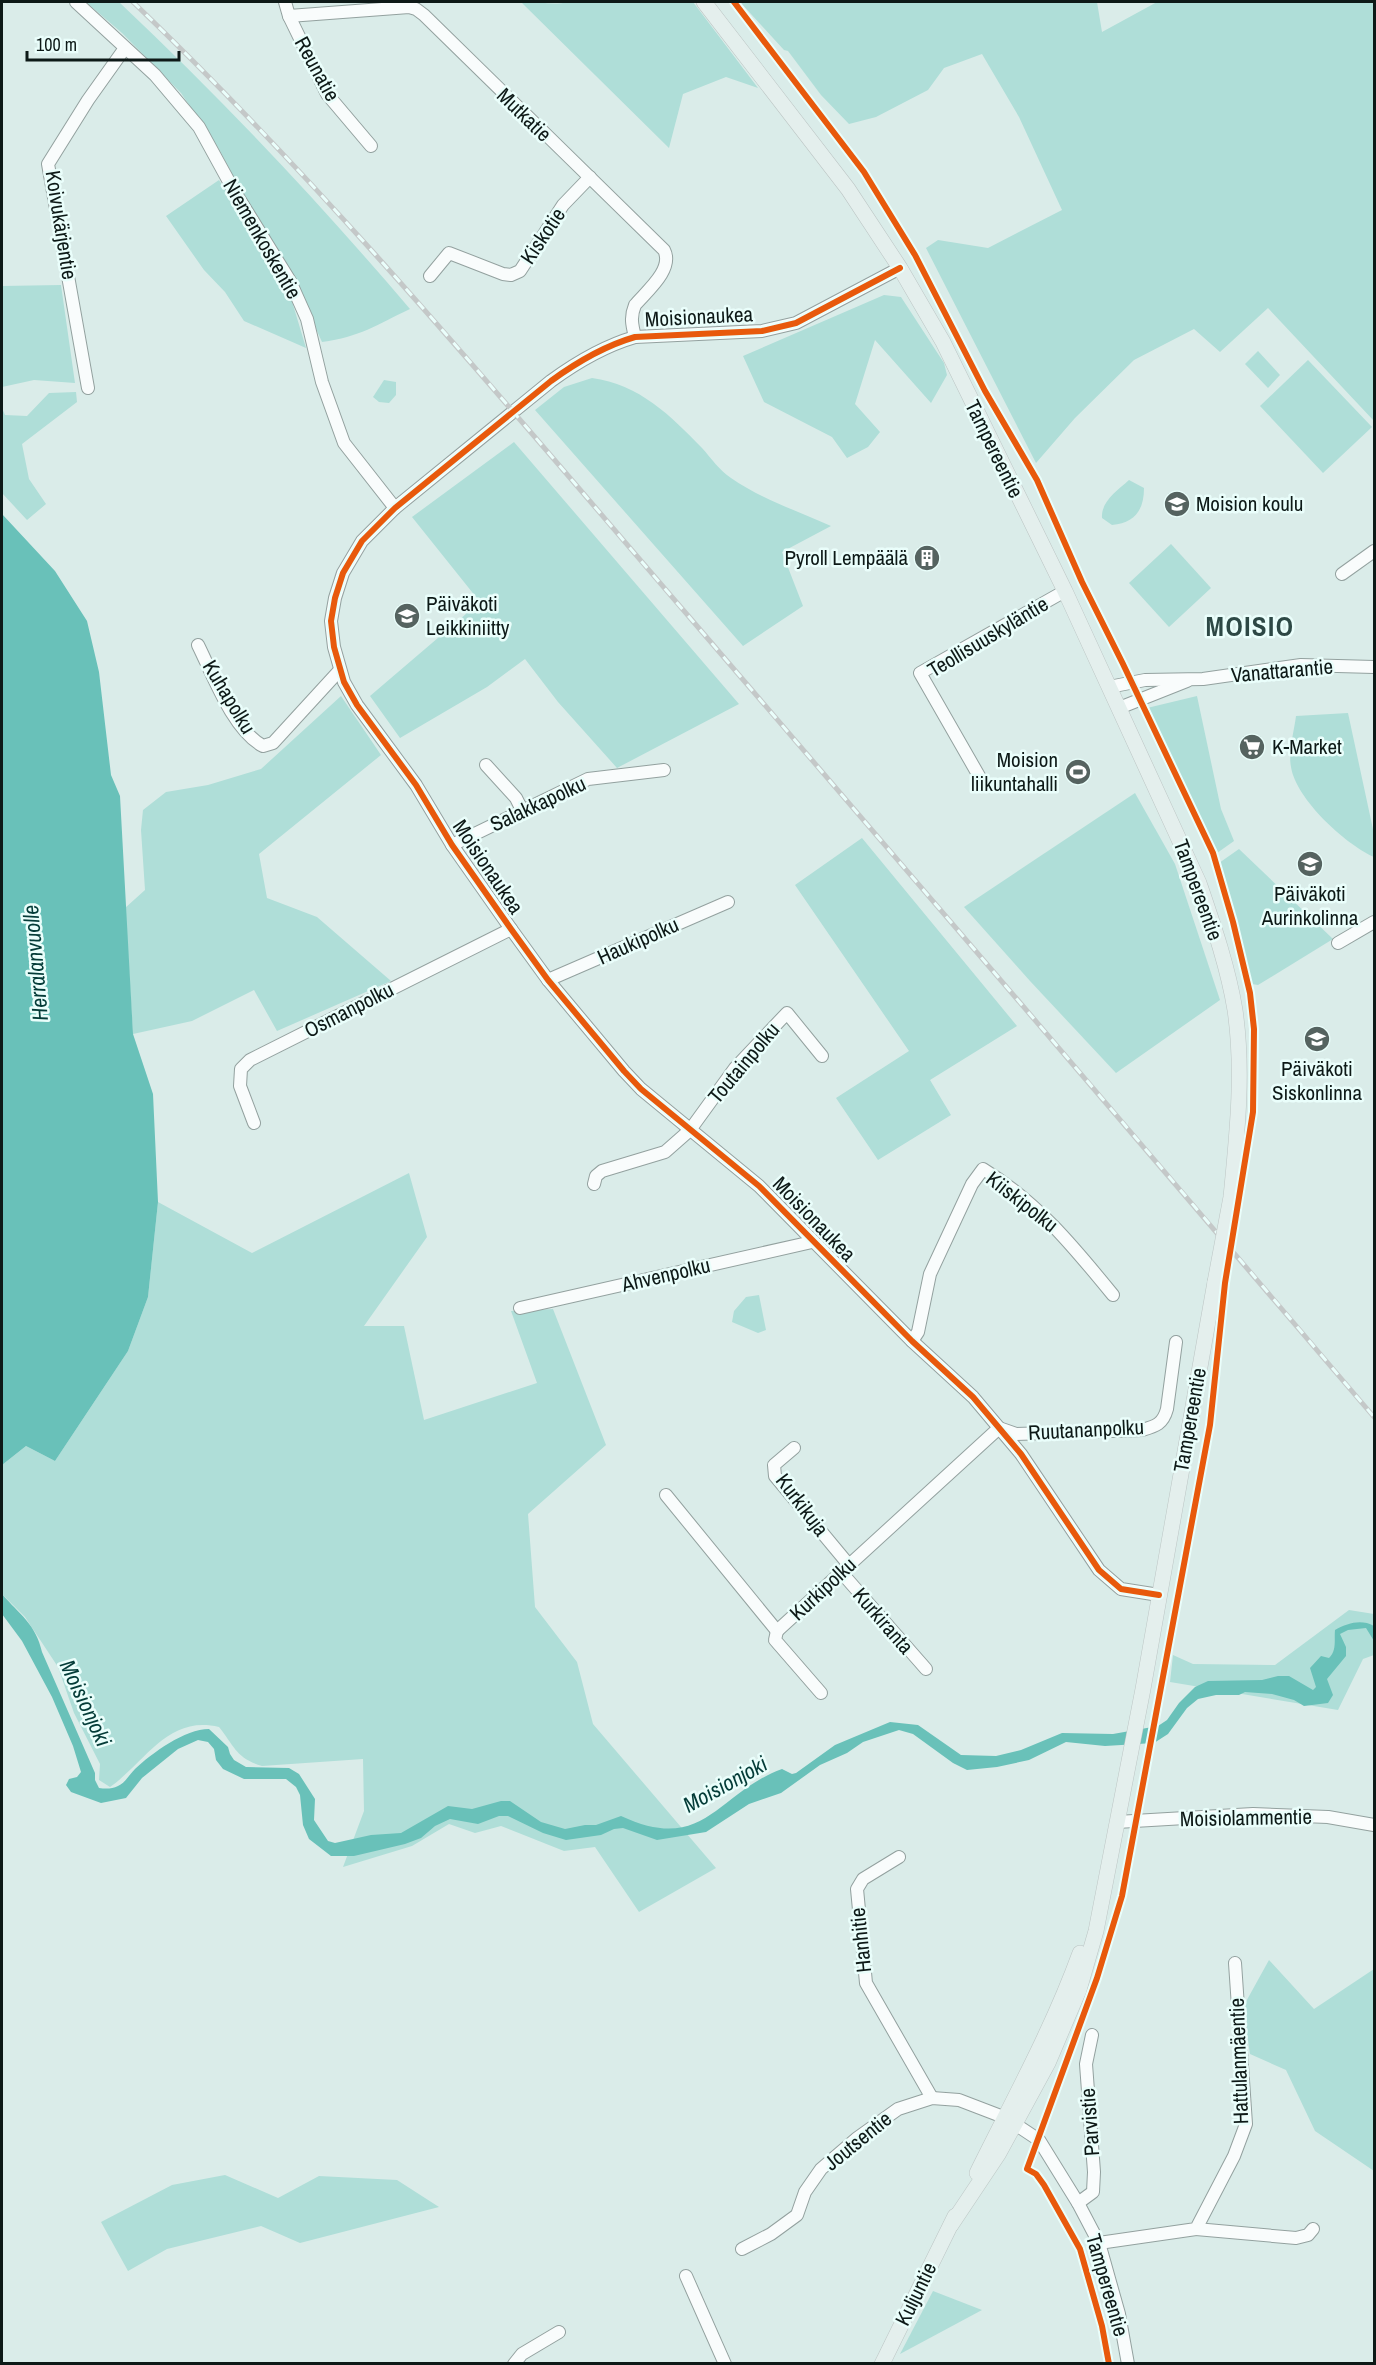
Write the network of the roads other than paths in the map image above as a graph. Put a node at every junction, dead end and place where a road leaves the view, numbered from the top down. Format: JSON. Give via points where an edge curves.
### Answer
{"nodes":[{"id":1,"x":76,"y":2,"type":"edge"},
{"id":2,"x":285,"y":2,"type":"edge"},
{"id":3,"x":704,"y":2,"type":"edge"},
{"id":4,"x":290,"y":16,"type":"junction"},
{"id":5,"x":125,"y":48,"type":"junction"},
{"id":6,"x":371,"y":146,"type":"dead end"},
{"id":7,"x":590,"y":177,"type":"junction"},
{"id":8,"x":900,"y":268,"type":"junction"},
{"id":9,"x":430,"y":276,"type":"dead end"},
{"id":10,"x":635,"y":337,"type":"junction"},
{"id":11,"x":88,"y":388,"type":"dead end"},
{"id":12,"x":395,"y":508,"type":"junction"},
{"id":13,"x":1374,"y":551,"type":"edge"},
{"id":14,"x":1342,"y":574,"type":"dead end"},
{"id":15,"x":1065,"y":591,"type":"junction"},
{"id":16,"x":198,"y":645,"type":"dead end"},
{"id":17,"x":1374,"y":667,"type":"edge"},
{"id":18,"x":339,"y":671,"type":"junction"},
{"id":19,"x":1190,"y":680,"type":"junction"},
{"id":20,"x":1110,"y":687,"type":"junction"},
{"id":21,"x":1119,"y":708,"type":"junction"},
{"id":22,"x":486,"y":765,"type":"dead end"},
{"id":23,"x":664,"y":770,"type":"dead end"},
{"id":24,"x":983,"y":783,"type":"dead end"},
{"id":25,"x":523,"y":812,"type":"junction"},
{"id":26,"x":452,"y":845,"type":"junction"},
{"id":27,"x":728,"y":902,"type":"dead end"},
{"id":28,"x":1374,"y":922,"type":"edge"},
{"id":29,"x":511,"y":930,"type":"junction"},
{"id":30,"x":1338,"y":943,"type":"dead end"},
{"id":31,"x":548,"y":980,"type":"junction"},
{"id":32,"x":822,"y":1056,"type":"dead end"},
{"id":33,"x":254,"y":1123,"type":"dead end"},
{"id":34,"x":690,"y":1130,"type":"junction"},
{"id":35,"x":594,"y":1184,"type":"dead end"},
{"id":36,"x":812,"y":1242,"type":"junction"},
{"id":37,"x":1113,"y":1295,"type":"dead end"},
{"id":38,"x":520,"y":1308,"type":"dead end"},
{"id":39,"x":912,"y":1341,"type":"junction"},
{"id":40,"x":1176,"y":1342,"type":"dead end"},
{"id":41,"x":999,"y":1428,"type":"junction"},
{"id":42,"x":794,"y":1448,"type":"dead end"},
{"id":43,"x":666,"y":1495,"type":"dead end"},
{"id":44,"x":845,"y":1569,"type":"junction"},
{"id":45,"x":1159,"y":1595,"type":"junction"},
{"id":46,"x":777,"y":1631,"type":"junction"},
{"id":47,"x":926,"y":1669,"type":"dead end"},
{"id":48,"x":820,"y":1693,"type":"dead end"},
{"id":49,"x":1116,"y":1822,"type":"junction"},
{"id":50,"x":1374,"y":1825,"type":"edge"},
{"id":51,"x":899,"y":1857,"type":"dead end"},
{"id":52,"x":1235,"y":1963,"type":"dead end"},
{"id":53,"x":1092,"y":2035,"type":"dead end"},
{"id":54,"x":932,"y":2098,"type":"junction"},
{"id":55,"x":1011,"y":2121,"type":"junction"},
{"id":56,"x":1078,"y":2203,"type":"junction"},
{"id":57,"x":1196,"y":2229,"type":"junction"},
{"id":58,"x":1313,"y":2229,"type":"dead end"},
{"id":59,"x":1099,"y":2242,"type":"junction"},
{"id":60,"x":742,"y":2250,"type":"dead end"},
{"id":61,"x":686,"y":2276,"type":"dead end"},
{"id":62,"x":560,"y":2332,"type":"dead end"},
{"id":63,"x":514,"y":2364,"type":"edge"},
{"id":64,"x":725,"y":2364,"type":"edge"},
{"id":65,"x":882,"y":2364,"type":"edge"},
{"id":66,"x":1128,"y":2364,"type":"edge"}],
"edges":[{"from":1,"to":5,"type":"street","name":"Niemenkoskentie"},
{"from":2,"to":4,"type":"street"},
{"from":3,"to":8,"type":"main road","name":"Tampereentie","via":[[848,189]]},
{"from":4,"to":6,"type":"street","name":"Reunatie","via":[[327,94]]},
{"from":4,"to":7,"type":"street","name":"Mutkatie","via":[[416,9]]},
{"from":5,"to":11,"type":"street","name":"Koivukärjentie","via":[[48,164]]},
{"from":5,"to":12,"type":"street","name":"Niemenkoskentie","via":[[155,75],[198,127],[270,246],[307,319],[322,382],[344,443]]},
{"from":7,"to":9,"type":"street","name":"Kiskotie","via":[[563,206],[520,271],[502,274],[449,253]]},
{"from":7,"to":10,"type":"street","name":"Mutkatie","via":[[668,257],[666,266],[635,305],[631,316]]},
{"from":8,"to":10,"type":"street","name":"Moisionaukea","via":[[796,323],[762,332]]},
{"from":8,"to":15,"type":"main road","name":"Tampereentie","via":[[943,342]]},
{"from":10,"to":12,"type":"street","name":"Moisionaukea","via":[[576,363]]},
{"from":12,"to":18,"type":"street","name":"Moisionaukea","via":[[362,541],[343,573],[331,621]]},
{"from":13,"to":14,"type":"street"},
{"from":15,"to":20,"type":"main road","name":"Tampereentie"},
{"from":15,"to":24,"type":"street","name":"Teollisuuskyläntie","via":[[920,673]]},
{"from":16,"to":18,"type":"street","name":"Kuhapolku","via":[[244,729],[263,746],[273,743]]},
{"from":17,"to":19,"type":"street","name":"Vanattarantie","via":[[1301,665]]},
{"from":18,"to":26,"type":"street","name":"Moisionaukea","via":[[357,705],[416,785]]},
{"from":19,"to":20,"type":"street","name":"Vanattarantie","via":[[1145,680]]},
{"from":19,"to":21,"type":"street","name":"Vanattarantie"},
{"from":20,"to":21,"type":"main road","name":"Tampereentie"},
{"from":21,"to":45,"type":"main road","name":"Tampereentie","bridge":true,"via":[[1199,883],[1229,982],[1238,1051],[1238,1121],[1231,1197]]},
{"from":22,"to":25,"type":"street","via":[[516,798]]},
{"from":23,"to":25,"type":"street","name":"Salakkapolku","via":[[588,779]]},
{"from":25,"to":26,"type":"street","name":"Salakkapolku"},
{"from":26,"to":29,"type":"street","name":"Moisionaukea"},
{"from":27,"to":31,"type":"street","name":"Haukipolku"},
{"from":28,"to":30,"type":"street"},
{"from":29,"to":31,"type":"street","name":"Moisionaukea"},
{"from":29,"to":33,"type":"street","name":"Osmanpolku","via":[[250,1060],[241,1069],[240,1086]]},
{"from":31,"to":34,"type":"street","name":"Moisionaukea","via":[[641,1089]]},
{"from":32,"to":34,"type":"street","name":"Toutainpolku","via":[[787,1013],[735,1068]]},
{"from":34,"to":35,"type":"street","via":[[665,1152],[602,1171]]},
{"from":34,"to":36,"type":"street","name":"Moisionaukea","via":[[759,1186]]},
{"from":36,"to":38,"type":"street","name":"Ahvenpolku"},
{"from":36,"to":39,"type":"street","name":"Moisionaukea"},
{"from":37,"to":39,"type":"street","name":"Kiiskipolku","via":[[1065,1235],[1031,1203],[983,1168],[930,1274],[918,1332]]},
{"from":39,"to":41,"type":"street","name":"Moisionaukea","via":[[973,1397]]},
{"from":40,"to":41,"type":"street","name":"Ruutananpolku","via":[[1165,1419],[1157,1426],[1142,1430],[1016,1434]]},
{"from":41,"to":44,"type":"street","name":"Kurkipolku"},
{"from":41,"to":45,"type":"street","name":"Moisionaukea","via":[[1021,1454],[1099,1570],[1121,1589]]},
{"from":42,"to":44,"type":"street","name":"Kurkikuja","via":[[774,1465],[775,1476]]},
{"from":43,"to":46,"type":"street","name":"Kurkipolku"},
{"from":44,"to":46,"type":"street","name":"Kurkipolku"},
{"from":44,"to":47,"type":"street","name":"Kurkiranta"},
{"from":45,"to":49,"type":"main road","name":"Tampereentie"},
{"from":46,"to":48,"type":"street","via":[[775,1640]]},
{"from":49,"to":50,"type":"street","name":"Moisiolammentie","via":[[1253,1814],[1328,1817]]},
{"from":49,"to":55,"type":"main road","name":"Tampereentie","via":[[1102,1892],[1065,1996]]},
{"from":51,"to":54,"type":"street","name":"Hanhitie","via":[[863,1879],[857,1889],[866,1983]]},
{"from":52,"to":57,"type":"street","name":"Hattulanmäentie","via":[[1246,2124]]},
{"from":53,"to":56,"type":"street","name":"Parvistie","via":[[1086,2064],[1093,2192]]},
{"from":54,"to":55,"type":"street","name":"Joutsentie","via":[[959,2100]]},
{"from":54,"to":60,"type":"street","name":"Joutsentie","via":[[898,2109],[856,2139],[821,2169],[805,2192],[797,2215]]},
{"from":55,"to":56,"type":"street","name":"Tampereentie","via":[[1039,2140]]},
{"from":55,"to":65,"type":"main road","name":"Kuljuntie","via":[[951,2225]]},
{"from":56,"to":59,"type":"street","name":"Tampereentie"},
{"from":57,"to":58,"type":"street","via":[[1296,2238]]},
{"from":57,"to":59,"type":"street"},
{"from":59,"to":66,"type":"street","name":"Tampereentie"},
{"from":61,"to":64,"type":"street"},
{"from":62,"to":63,"type":"street","via":[[522,2354]]}]}
